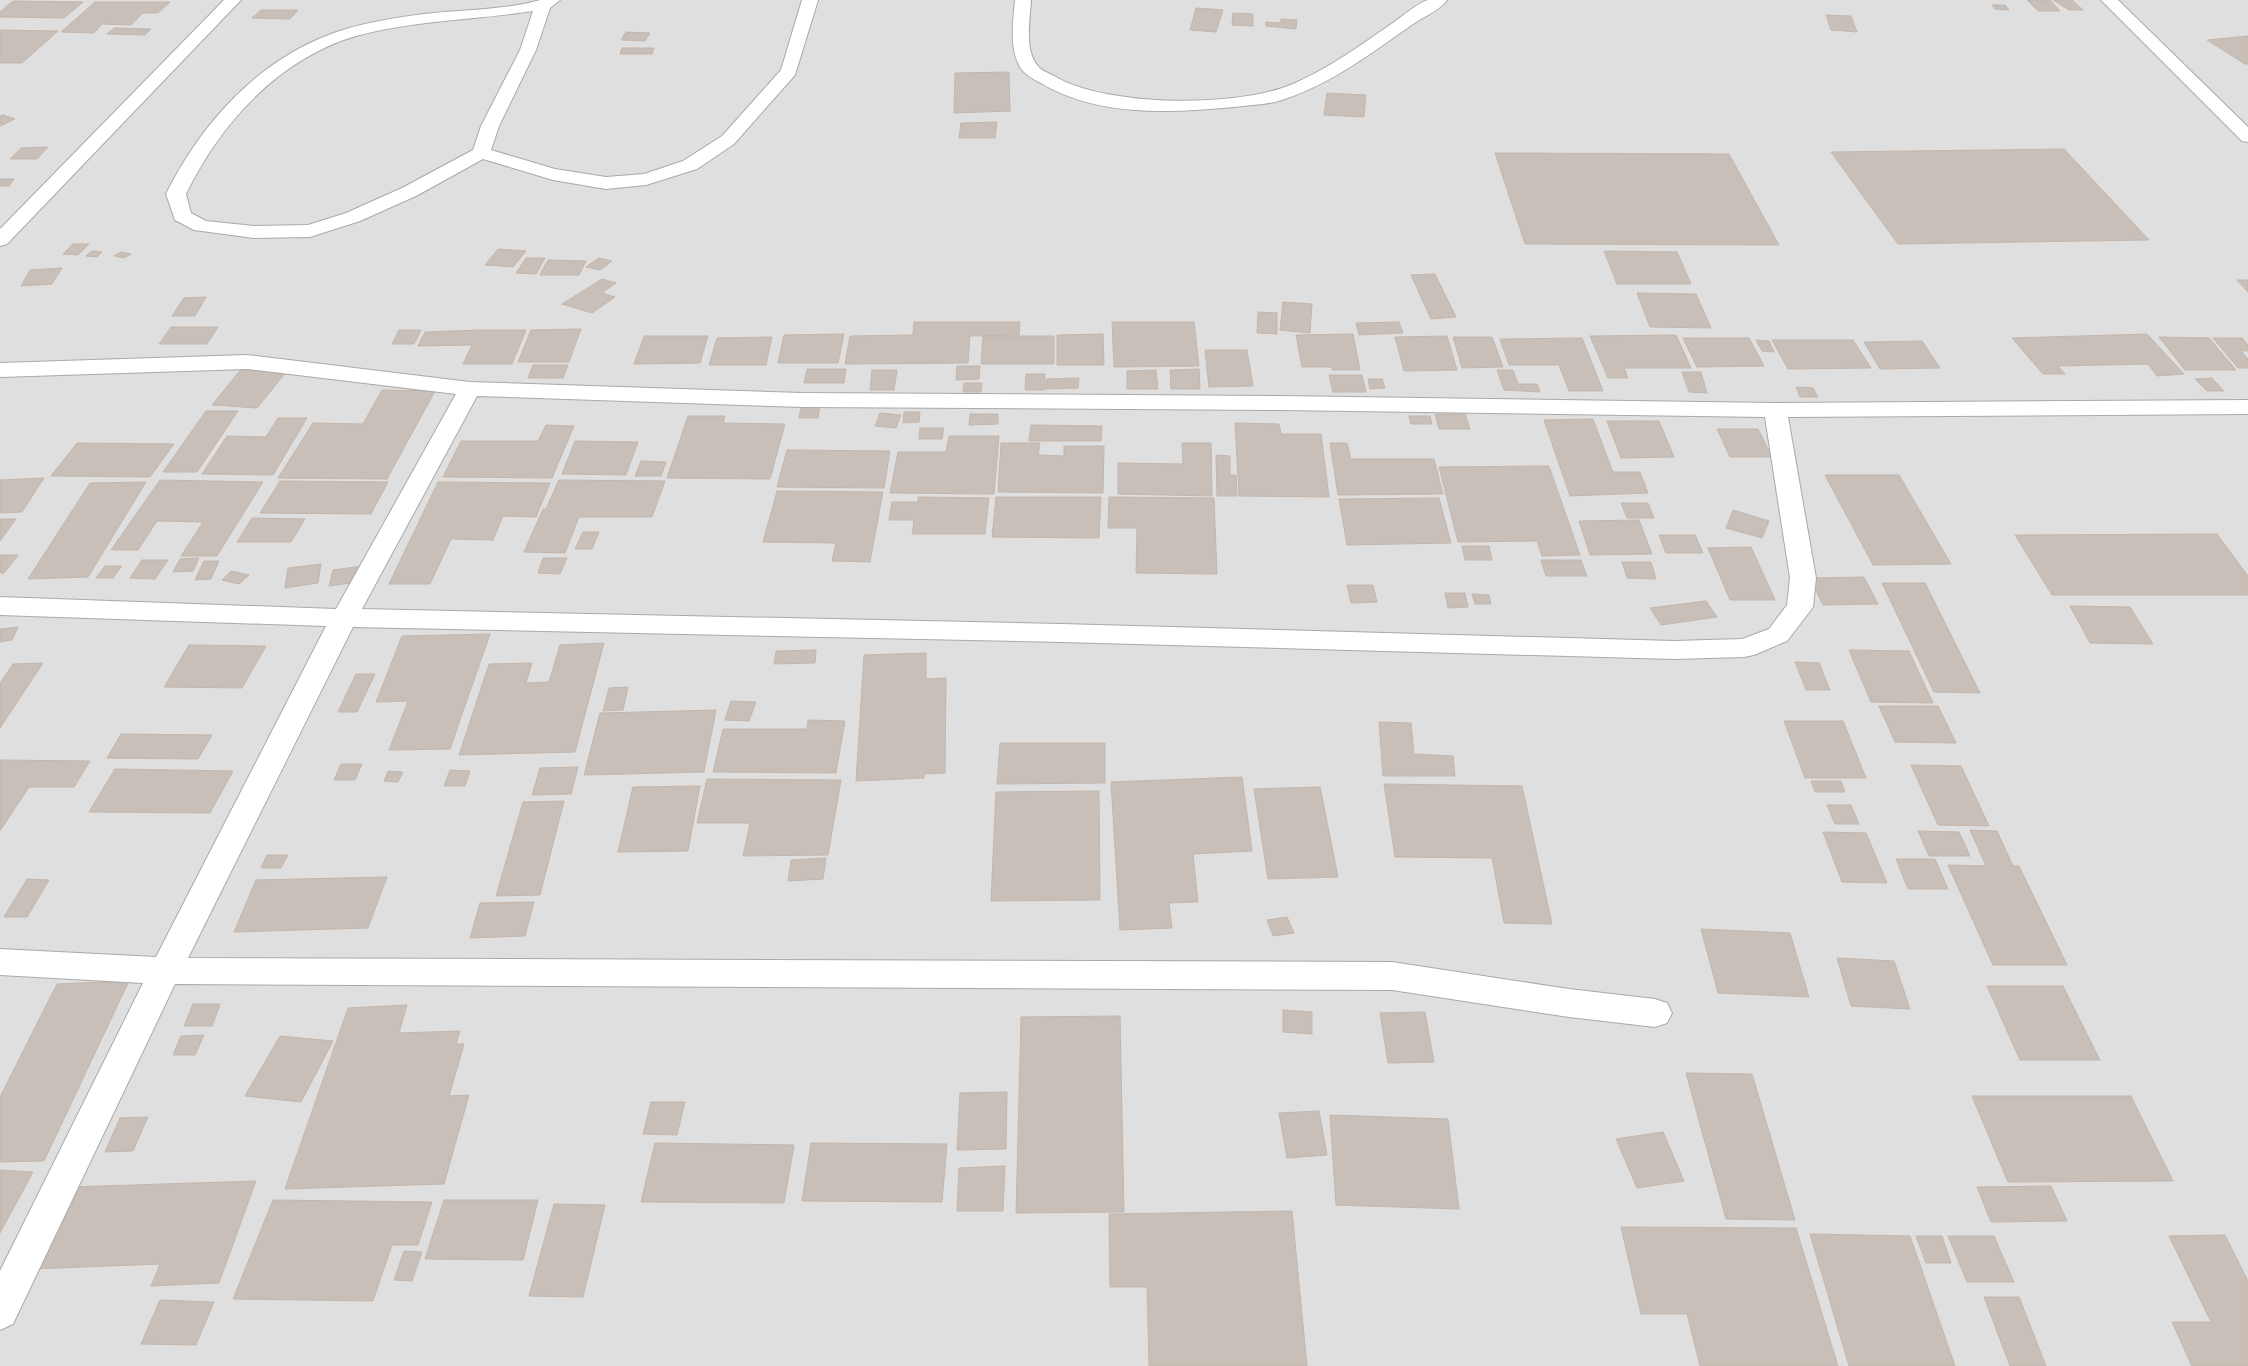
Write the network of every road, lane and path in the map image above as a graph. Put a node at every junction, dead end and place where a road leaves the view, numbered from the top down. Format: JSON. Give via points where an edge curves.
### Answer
{"nodes":[{"id":1,"x":232,"y":0,"type":"edge"},
{"id":2,"x":810,"y":0,"type":"edge"},
{"id":3,"x":1023,"y":0,"type":"edge"},
{"id":4,"x":1439,"y":0,"type":"edge"},
{"id":5,"x":2109,"y":0,"type":"edge"},
{"id":6,"x":547,"y":3,"type":"edge"},
{"id":7,"x":2248,"y":137,"type":"edge"},
{"id":8,"x":481,"y":153,"type":"junction"},
{"id":9,"x":0,"y":240,"type":"edge"},
{"id":10,"x":0,"y":370,"type":"edge"},
{"id":11,"x":470,"y":389,"type":"junction"},
{"id":12,"x":2248,"y":407,"type":"edge"},
{"id":13,"x":1775,"y":410,"type":"junction"},
{"id":14,"x":0,"y":606,"type":"edge"},
{"id":15,"x":344,"y":618,"type":"junction"},
{"id":16,"x":0,"y":962,"type":"edge"},
{"id":17,"x":165,"y":971,"type":"junction"},
{"id":18,"x":1655,"y":1013,"type":"dead end"},
{"id":19,"x":0,"y":1311,"type":"edge"}],
"edges":[{"from":1,"to":9,"type":"street"},
{"from":2,"to":8,"type":"street","via":[[789,71],[728,140],[690,165],[646,179],[606,183],[553,174]]},
{"from":3,"to":4,"type":"street","via":[[1020,41],[1029,68],[1054,86],[1074,94],[1143,105],[1208,105],[1276,97],[1346,63]]},
{"from":5,"to":7,"type":"street"},
{"from":6,"to":8,"type":"street","via":[[528,50],[490,126]]},
{"from":6,"to":8,"type":"street","via":[[485,14],[400,22],[322,42],[265,79],[220,121],[189,166],[176,194],[182,216],[201,226],[254,232],[310,231],[353,217],[409,192]]},
{"from":10,"to":11,"type":"street","via":[[247,362]]},
{"from":11,"to":13,"type":"street","via":[[802,400]]},
{"from":11,"to":15,"type":"street"},
{"from":12,"to":13,"type":"street"},
{"from":13,"to":15,"type":"street","via":[[1803,578],[1800,607],[1778,635],[1744,648],[1674,650],[1051,632]]},
{"from":14,"to":15,"type":"street"},
{"from":15,"to":17,"type":"street"},
{"from":16,"to":17,"type":"street"},
{"from":17,"to":18,"type":"street","via":[[1392,976]]},
{"from":17,"to":19,"type":"street"}]}
